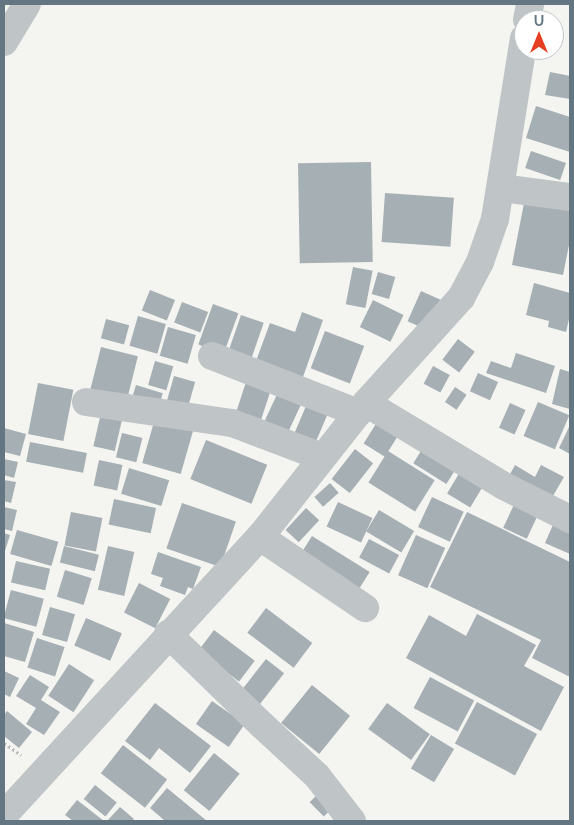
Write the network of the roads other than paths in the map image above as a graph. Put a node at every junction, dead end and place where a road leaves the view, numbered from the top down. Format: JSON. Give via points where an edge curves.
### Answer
{"nodes":[{"id":1,"x":27,"y":4,"type":"edge"},
{"id":2,"x":4,"y":42,"type":"edge"},
{"id":3,"x":521,"y":60,"type":"edge"},
{"id":4,"x":501,"y":188,"type":"junction"},
{"id":5,"x":570,"y":197,"type":"edge"},
{"id":6,"x":212,"y":356,"type":"dead end"},
{"id":7,"x":86,"y":402,"type":"dead end"},
{"id":8,"x":362,"y":408,"type":"junction"},
{"id":9,"x":322,"y":458,"type":"junction"},
{"id":10,"x":570,"y":519,"type":"edge"},
{"id":11,"x":260,"y":537,"type":"junction"},
{"id":12,"x":365,"y":608,"type":"dead end"},
{"id":13,"x":168,"y":634,"type":"junction"},
{"id":14,"x":4,"y":815,"type":"edge"},
{"id":15,"x":352,"y":821,"type":"edge"}],
"edges":[{"from":1,"to":2,"type":"street"},
{"from":3,"to":4,"type":"street"},
{"from":4,"to":5,"type":"street"},
{"from":4,"to":8,"type":"street","via":[[495,219],[480,262],[460,298]]},
{"from":6,"to":8,"type":"street"},
{"from":7,"to":9,"type":"street","via":[[232,423]]},
{"from":8,"to":9,"type":"street"},
{"from":8,"to":10,"type":"street"},
{"from":9,"to":11,"type":"street"},
{"from":11,"to":12,"type":"street"},
{"from":11,"to":13,"type":"street"},
{"from":13,"to":14,"type":"street"},
{"from":13,"to":15,"type":"street","via":[[317,776]]}]}
